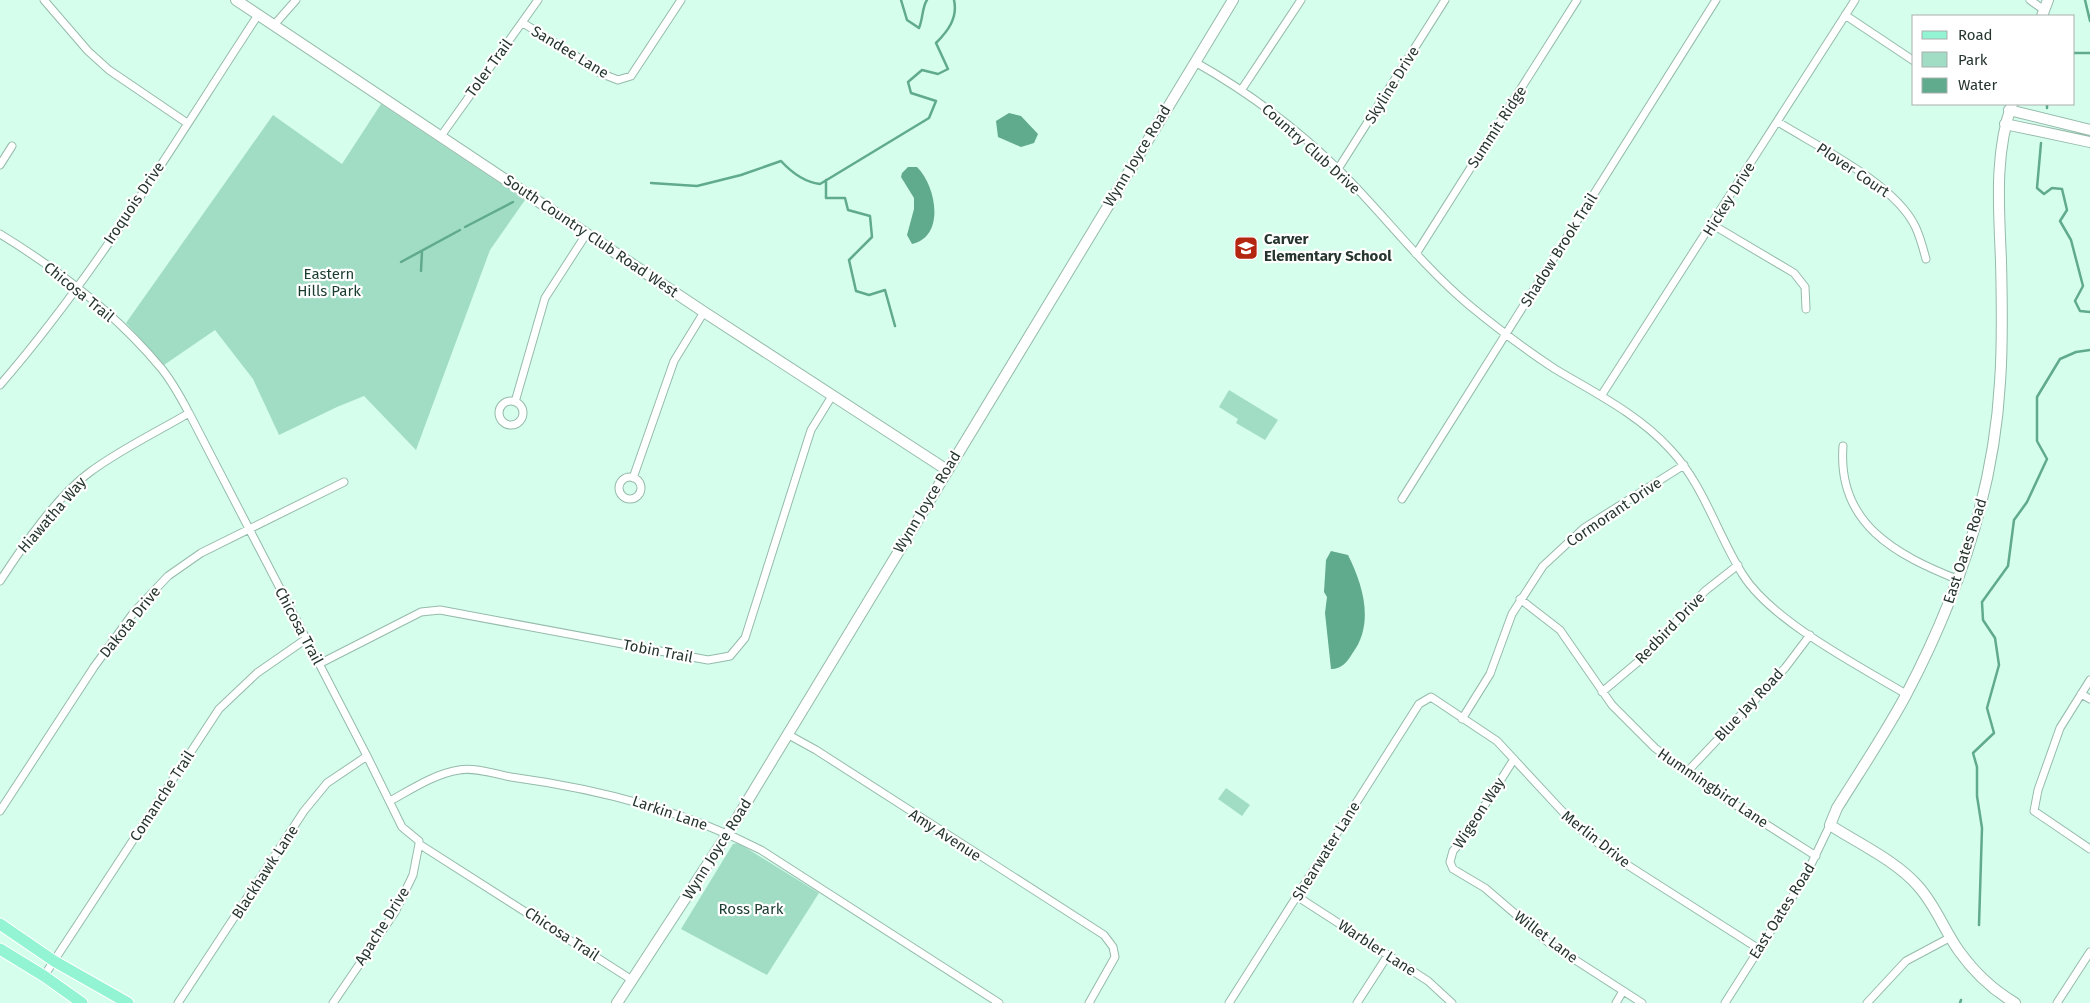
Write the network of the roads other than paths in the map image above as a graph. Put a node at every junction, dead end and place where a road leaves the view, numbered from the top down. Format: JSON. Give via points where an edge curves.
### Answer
{"nodes":[{"id":1,"x":44,"y":0,"type":"edge"},
{"id":2,"x":236,"y":0,"type":"edge"},
{"id":3,"x":296,"y":0,"type":"edge"},
{"id":4,"x":538,"y":0,"type":"edge"},
{"id":5,"x":681,"y":0,"type":"edge"},
{"id":6,"x":1234,"y":0,"type":"edge"},
{"id":7,"x":1301,"y":0,"type":"edge"},
{"id":8,"x":1445,"y":0,"type":"edge"},
{"id":9,"x":1577,"y":0,"type":"edge"},
{"id":10,"x":1716,"y":0,"type":"edge"},
{"id":11,"x":1855,"y":0,"type":"edge"},
{"id":12,"x":2030,"y":0,"type":"edge"},
{"id":13,"x":2045,"y":9,"type":"edge"},
{"id":14,"x":258,"y":15,"type":"junction"},
{"id":15,"x":1845,"y":15,"type":"junction"},
{"id":16,"x":522,"y":23,"type":"junction"},
{"id":17,"x":274,"y":25,"type":"junction"},
{"id":18,"x":1912,"y":60,"type":"edge"},
{"id":19,"x":1195,"y":62,"type":"junction"},
{"id":20,"x":1242,"y":89,"type":"junction"},
{"id":21,"x":2011,"y":107,"type":"edge"},
{"id":22,"x":1778,"y":122,"type":"junction"},
{"id":23,"x":187,"y":123,"type":"junction"},
{"id":24,"x":2005,"y":124,"type":"junction"},
{"id":25,"x":2090,"y":130,"type":"edge"},
{"id":26,"x":441,"y":136,"type":"junction"},
{"id":27,"x":2090,"y":142,"type":"edge"},
{"id":28,"x":12,"y":146,"type":"dead end"},
{"id":29,"x":0,"y":165,"type":"edge"},
{"id":30,"x":1338,"y":170,"type":"junction"},
{"id":31,"x":1713,"y":225,"type":"junction"},
{"id":32,"x":587,"y":233,"type":"junction"},
{"id":33,"x":0,"y":234,"type":"edge"},
{"id":34,"x":1416,"y":254,"type":"junction"},
{"id":35,"x":1926,"y":259,"type":"dead end"},
{"id":36,"x":78,"y":288,"type":"junction"},
{"id":37,"x":1806,"y":308,"type":"dead end"},
{"id":38,"x":704,"y":312,"type":"junction"},
{"id":39,"x":1506,"y":333,"type":"junction"},
{"id":40,"x":0,"y":385,"type":"edge"},
{"id":41,"x":832,"y":396,"type":"junction"},
{"id":42,"x":1601,"y":396,"type":"junction"},
{"id":43,"x":515,"y":402,"type":"dead end"},
{"id":44,"x":189,"y":413,"type":"junction"},
{"id":45,"x":1843,"y":446,"type":"dead end"},
{"id":46,"x":1684,"y":465,"type":"junction"},
{"id":47,"x":946,"y":470,"type":"junction"},
{"id":48,"x":633,"y":478,"type":"dead end"},
{"id":49,"x":344,"y":482,"type":"dead end"},
{"id":50,"x":1402,"y":500,"type":"dead end"},
{"id":51,"x":250,"y":530,"type":"junction"},
{"id":52,"x":1738,"y":565,"type":"junction"},
{"id":53,"x":1959,"y":580,"type":"junction"},
{"id":54,"x":0,"y":581,"type":"edge"},
{"id":55,"x":1520,"y":599,"type":"junction"},
{"id":56,"x":1810,"y":635,"type":"junction"},
{"id":57,"x":306,"y":639,"type":"junction"},
{"id":58,"x":319,"y":664,"type":"junction"},
{"id":59,"x":2090,"y":680,"type":"edge"},
{"id":60,"x":1602,"y":692,"type":"junction"},
{"id":61,"x":1906,"y":694,"type":"junction"},
{"id":62,"x":2081,"y":694,"type":"junction"},
{"id":63,"x":2090,"y":699,"type":"edge"},
{"id":64,"x":1425,"y":700,"type":"joint"},
{"id":65,"x":1462,"y":719,"type":"junction"},
{"id":66,"x":787,"y":734,"type":"junction"},
{"id":67,"x":367,"y":756,"type":"junction"},
{"id":68,"x":1514,"y":759,"type":"junction"},
{"id":69,"x":1686,"y":773,"type":"junction"},
{"id":70,"x":390,"y":801,"type":"junction"},
{"id":71,"x":0,"y":811,"type":"edge"},
{"id":72,"x":1830,"y":825,"type":"junction"},
{"id":73,"x":728,"y":833,"type":"junction"},
{"id":74,"x":419,"y":844,"type":"junction"},
{"id":75,"x":2090,"y":849,"type":"edge"},
{"id":76,"x":1816,"y":856,"type":"junction"},
{"id":77,"x":1453,"y":869,"type":"joint"},
{"id":78,"x":1298,"y":896,"type":"junction"},
{"id":79,"x":0,"y":924,"type":"edge"},
{"id":80,"x":1951,"y":937,"type":"junction"},
{"id":81,"x":0,"y":949,"type":"edge"},
{"id":82,"x":1758,"y":949,"type":"junction"},
{"id":83,"x":2090,"y":952,"type":"edge"},
{"id":84,"x":1388,"y":955,"type":"junction"},
{"id":85,"x":54,"y":961,"type":"junction"},
{"id":86,"x":44,"y":976,"type":"junction"},
{"id":87,"x":632,"y":980,"type":"junction"},
{"id":88,"x":1624,"y":991,"type":"junction"},
{"id":89,"x":82,"y":1003,"type":"edge"},
{"id":90,"x":128,"y":1003,"type":"edge"},
{"id":91,"x":178,"y":1003,"type":"edge"},
{"id":92,"x":334,"y":1003,"type":"edge"},
{"id":93,"x":617,"y":1003,"type":"edge"},
{"id":94,"x":999,"y":1003,"type":"edge"},
{"id":95,"x":1089,"y":1003,"type":"edge"},
{"id":96,"x":1229,"y":1003,"type":"edge"},
{"id":97,"x":1357,"y":1003,"type":"edge"},
{"id":98,"x":1452,"y":1003,"type":"edge"},
{"id":99,"x":1616,"y":1003,"type":"edge"},
{"id":100,"x":1642,"y":1003,"type":"edge"},
{"id":101,"x":1725,"y":1003,"type":"edge"},
{"id":102,"x":1867,"y":1003,"type":"edge"},
{"id":103,"x":2015,"y":1003,"type":"edge"},
{"id":104,"x":2057,"y":1003,"type":"edge"}],
"edges":[{"from":1,"to":23,"type":"street","via":[[109,70]]},
{"from":2,"to":14,"type":"street","name":"South Country Club Road West"},
{"from":3,"to":17,"type":"street"},
{"from":4,"to":16,"type":"street","name":"Toler Trail"},
{"from":5,"to":16,"type":"street","name":"Sandee Lane","via":[[631,76],[618,80],[600,73]]},
{"from":6,"to":19,"type":"street","name":"Wynn Joyce Road"},
{"from":7,"to":20,"type":"street"},
{"from":8,"to":30,"type":"street","name":"Skyline Drive"},
{"from":9,"to":34,"type":"street","name":"Summit Ridge"},
{"from":10,"to":39,"type":"street","name":"Shadow Brook Trail"},
{"from":11,"to":15,"type":"street","name":"Hickey Drive"},
{"from":12,"to":13,"type":"street"},
{"from":14,"to":17,"type":"street","name":"South Country Club Road West"},
{"from":14,"to":23,"type":"street","name":"Iroquois Drive"},
{"from":15,"to":18,"type":"street"},
{"from":15,"to":22,"type":"street","name":"Hickey Drive"},
{"from":16,"to":26,"type":"street","name":"Toler Trail"},
{"from":17,"to":26,"type":"street","name":"South Country Club Road West"},
{"from":19,"to":20,"type":"street","name":"Country Club Drive"},
{"from":19,"to":47,"type":"street","name":"Wynn Joyce Road"},
{"from":20,"to":30,"type":"street","name":"Country Club Drive","via":[[1283,120]]},
{"from":21,"to":24,"type":"street","name":"East Oates Road"},
{"from":21,"to":25,"type":"street"},
{"from":22,"to":31,"type":"street","name":"Hickey Drive"},
{"from":22,"to":35,"type":"street","name":"Plover Court","via":[[1875,182],[1893,197],[1914,225]]},
{"from":23,"to":36,"type":"street","name":"Iroquois Drive"},
{"from":24,"to":27,"type":"street"},
{"from":24,"to":53,"type":"street","name":"East Oates Road","via":[[1998,199],[2002,339],[1997,422],[1979,512]]},
{"from":26,"to":32,"type":"street","name":"South Country Club Road West"},
{"from":28,"to":29,"type":"street"},
{"from":30,"to":34,"type":"street","name":"Country Club Drive"},
{"from":31,"to":37,"type":"street","via":[[1794,273],[1805,287]]},
{"from":31,"to":42,"type":"street","name":"Hickey Drive"},
{"from":32,"to":38,"type":"street","name":"South Country Club Road West"},
{"from":32,"to":43,"type":"street","via":[[545,298]]},
{"from":33,"to":36,"type":"street","name":"Chicosa Trail"},
{"from":34,"to":39,"type":"street","name":"Country Club Drive","via":[[1467,303]]},
{"from":36,"to":40,"type":"street","name":"Iroquois Drive"},
{"from":36,"to":44,"type":"street","name":"Chicosa Trail","via":[[127,331],[162,369]]},
{"from":38,"to":41,"type":"street","name":"South Country Club Road West"},
{"from":38,"to":48,"type":"street","via":[[674,361]]},
{"from":39,"to":42,"type":"street","name":"Country Club Drive","via":[[1552,367]]},
{"from":39,"to":50,"type":"street","name":"Shadow Brook Trail"},
{"from":41,"to":47,"type":"street","name":"South Country Club Road West"},
{"from":41,"to":58,"type":"street","name":"Tobin Trail","via":[[811,430],[744,638],[730,656],[708,660],[440,610],[421,612]]},
{"from":42,"to":46,"type":"street","name":"Country Club Drive","via":[[1655,434]]},
{"from":44,"to":51,"type":"street","name":"Chicosa Trail"},
{"from":44,"to":54,"type":"street","name":"Hiawatha Way","via":[[90,472],[68,492],[19,552]]},
{"from":45,"to":53,"type":"street","via":[[1843,478],[1859,515],[1870,529],[1903,555]]},
{"from":46,"to":52,"type":"street","name":"Country Club Drive"},
{"from":46,"to":55,"type":"street","name":"Cormorant Drive","via":[[1569,540],[1543,566]]},
{"from":47,"to":66,"type":"street","name":"Wynn Joyce Road"},
{"from":49,"to":51,"type":"street","name":"Dakota Drive"},
{"from":51,"to":57,"type":"street","name":"Chicosa Trail"},
{"from":51,"to":71,"type":"street","name":"Dakota Drive","via":[[168,576],[139,606],[94,667]]},
{"from":52,"to":56,"type":"street","name":"Country Club Drive","via":[[1744,577],[1768,602]]},
{"from":52,"to":60,"type":"street","name":"Redbird Drive","via":[[1705,591],[1664,637]]},
{"from":53,"to":61,"type":"street","name":"East Oates Road"},
{"from":55,"to":60,"type":"street","name":"Hummingbird Lane","via":[[1560,630]]},
{"from":55,"to":65,"type":"street","name":"Cormorant Drive","via":[[1508,622],[1490,674]]},
{"from":56,"to":61,"type":"street","name":"Country Club Drive"},
{"from":56,"to":69,"type":"street","name":"Blue Jay Road","via":[[1785,668]]},
{"from":57,"to":58,"type":"street","name":"Chicosa Trail"},
{"from":57,"to":85,"type":"street","name":"Comanche Trail","via":[[257,673],[219,708]]},
{"from":58,"to":67,"type":"street","name":"Chicosa Trail"},
{"from":59,"to":62,"type":"street"},
{"from":60,"to":69,"type":"street","name":"Hummingbird Lane","via":[[1638,732]]},
{"from":61,"to":72,"type":"street","name":"East Oates Road"},
{"from":62,"to":63,"type":"street"},
{"from":62,"to":75,"type":"street","via":[[2052,746],[2034,811]]},
{"from":64,"to":65,"type":"street","name":"Merlin Drive","via":[[1431,697]]},
{"from":64,"to":78,"type":"street","name":"Shearwater Lane","via":[[1419,704]]},
{"from":65,"to":68,"type":"street","name":"Merlin Drive","via":[[1497,741]]},
{"from":66,"to":73,"type":"street","name":"Wynn Joyce Road"},
{"from":66,"to":95,"type":"street","name":"Amy Avenue","via":[[1104,935],[1113,946],[1116,957]]},
{"from":67,"to":70,"type":"street","name":"Chicosa Trail"},
{"from":67,"to":91,"type":"street","name":"Blackhawk Lane","via":[[327,783],[304,811]]},
{"from":68,"to":77,"type":"street","name":"Wigeon Way","via":[[1453,851],[1450,862]]},
{"from":68,"to":82,"type":"street","name":"Merlin Drive","via":[[1576,826],[1618,859]]},
{"from":69,"to":76,"type":"street","name":"Hummingbird Lane"},
{"from":70,"to":73,"type":"street","name":"Larkin Lane","via":[[436,776],[461,769],[554,783],[642,802]]},
{"from":70,"to":74,"type":"street","name":"Chicosa Trail","via":[[402,826]]},
{"from":72,"to":76,"type":"street","name":"East Oates Road"},
{"from":72,"to":80,"type":"street","via":[[1901,870],[1917,884]]},
{"from":73,"to":87,"type":"street","name":"Wynn Joyce Road"},
{"from":73,"to":94,"type":"street","name":"Larkin Lane","via":[[824,889]]},
{"from":74,"to":87,"type":"street","name":"Chicosa Trail"},
{"from":74,"to":92,"type":"street","name":"Apache Drive","via":[[413,875],[395,912]]},
{"from":76,"to":82,"type":"street","name":"East Oates Road"},
{"from":77,"to":88,"type":"street","name":"Willet Lane","via":[[1485,888],[1549,943]]},
{"from":78,"to":84,"type":"street","name":"Warbler Lane"},
{"from":78,"to":96,"type":"street","name":"Shearwater Lane"},
{"from":79,"to":85,"type":"main road"},
{"from":80,"to":102,"type":"street","via":[[1906,961]]},
{"from":80,"to":103,"type":"street","via":[[1979,975]]},
{"from":81,"to":86,"type":"main road"},
{"from":82,"to":101,"type":"street","name":"East Oates Road"},
{"from":83,"to":104,"type":"street"},
{"from":84,"to":97,"type":"street"},
{"from":84,"to":98,"type":"street","name":"Warbler Lane","via":[[1428,981]]},
{"from":85,"to":86,"type":"street","name":"Comanche Trail"},
{"from":85,"to":90,"type":"main road"},
{"from":86,"to":89,"type":"main road"},
{"from":87,"to":93,"type":"street","name":"Wynn Joyce Road"},
{"from":88,"to":99,"type":"street"},
{"from":88,"to":100,"type":"street","name":"Willet Lane"}]}
